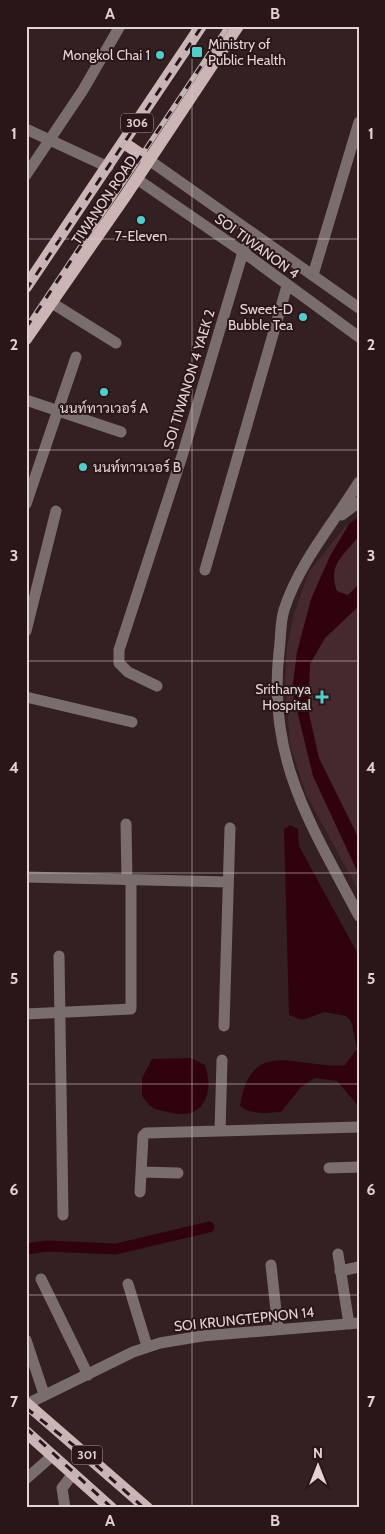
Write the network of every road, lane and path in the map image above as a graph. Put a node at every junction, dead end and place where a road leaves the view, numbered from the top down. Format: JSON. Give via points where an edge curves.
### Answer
{"nodes":[{"id":1,"x":120,"y":26,"type":"edge"},
{"id":2,"x":201,"y":26,"type":"edge"},
{"id":3,"x":238,"y":26,"type":"edge"},
{"id":4,"x":359,"y":122,"type":"edge"},
{"id":5,"x":26,"y":129,"type":"edge"},
{"id":6,"x":49,"y":140,"type":"junction"},
{"id":7,"x":124,"y":143,"type":"junction"},
{"id":8,"x":149,"y":160,"type":"junction"},
{"id":9,"x":108,"y":167,"type":"junction"},
{"id":10,"x":26,"y":175,"type":"edge"},
{"id":11,"x":137,"y":179,"type":"junction"},
{"id":12,"x":255,"y":235,"type":"junction"},
{"id":13,"x":243,"y":252,"type":"junction"},
{"id":14,"x":313,"y":275,"type":"junction"},
{"id":15,"x":287,"y":286,"type":"junction"},
{"id":16,"x":26,"y":287,"type":"edge"},
{"id":17,"x":52,"y":303,"type":"junction"},
{"id":18,"x":359,"y":308,"type":"edge"},
{"id":19,"x":359,"y":337,"type":"edge"},
{"id":20,"x":26,"y":339,"type":"edge"},
{"id":21,"x":116,"y":343,"type":"dead end"},
{"id":22,"x":76,"y":356,"type":"dead end"},
{"id":23,"x":26,"y":400,"type":"edge"},
{"id":24,"x":58,"y":412,"type":"junction"},
{"id":25,"x":121,"y":432,"type":"dead end"},
{"id":26,"x":359,"y":482,"type":"edge"},
{"id":27,"x":359,"y":502,"type":"edge"},
{"id":28,"x":26,"y":504,"type":"edge"},
{"id":29,"x":56,"y":511,"type":"dead end"},
{"id":30,"x":334,"y":521,"type":"junction"},
{"id":31,"x":205,"y":570,"type":"dead end"},
{"id":32,"x":26,"y":631,"type":"edge"},
{"id":33,"x":157,"y":686,"type":"dead end"},
{"id":34,"x":26,"y":697,"type":"edge"},
{"id":35,"x":132,"y":722,"type":"dead end"},
{"id":36,"x":126,"y":824,"type":"dead end"},
{"id":37,"x":230,"y":828,"type":"dead end"},
{"id":38,"x":26,"y":878,"type":"edge"},
{"id":39,"x":129,"y":880,"type":"junction"},
{"id":40,"x":228,"y":882,"type":"junction"},
{"id":41,"x":359,"y":916,"type":"edge"},
{"id":42,"x":60,"y":956,"type":"dead end"},
{"id":43,"x":61,"y":1012,"type":"junction"},
{"id":44,"x":26,"y":1014,"type":"edge"},
{"id":45,"x":224,"y":1026,"type":"dead end"},
{"id":46,"x":222,"y":1060,"type":"dead end"},
{"id":47,"x":358,"y":1126,"type":"edge"},
{"id":48,"x":220,"y":1131,"type":"junction"},
{"id":49,"x":359,"y":1139,"type":"edge"},
{"id":50,"x":359,"y":1167,"type":"edge"},
{"id":51,"x":328,"y":1168,"type":"dead end"},
{"id":52,"x":143,"y":1172,"type":"junction"},
{"id":53,"x":178,"y":1173,"type":"dead end"},
{"id":54,"x":140,"y":1192,"type":"dead end"},
{"id":55,"x":63,"y":1216,"type":"dead end"},
{"id":56,"x":338,"y":1254,"type":"dead end"},
{"id":57,"x":271,"y":1265,"type":"dead end"},
{"id":58,"x":359,"y":1267,"type":"edge"},
{"id":59,"x":340,"y":1272,"type":"junction"},
{"id":60,"x":41,"y":1279,"type":"dead end"},
{"id":61,"x":128,"y":1284,"type":"dead end"},
{"id":62,"x":354,"y":1324,"type":"edge"},
{"id":63,"x":278,"y":1329,"type":"junction"},
{"id":64,"x":26,"y":1340,"type":"edge"},
{"id":65,"x":147,"y":1346,"type":"junction"},
{"id":66,"x":88,"y":1375,"type":"junction"},
{"id":67,"x":44,"y":1394,"type":"junction"},
{"id":68,"x":27,"y":1404,"type":"edge"},
{"id":69,"x":26,"y":1432,"type":"edge"},
{"id":70,"x":52,"y":1456,"type":"junction"},
{"id":71,"x":73,"y":1474,"type":"junction"},
{"id":72,"x":26,"y":1480,"type":"edge"},
{"id":73,"x":65,"y":1508,"type":"edge"},
{"id":74,"x":111,"y":1508,"type":"edge"},
{"id":75,"x":147,"y":1508,"type":"edge"}],
"edges":[{"from":1,"to":6,"type":"street"},
{"from":2,"to":7,"type":"main road","name":"TIWANON ROAD","number":"306"},
{"from":3,"to":8,"type":"main road","name":"TIWANON ROAD","number":"306"},
{"from":4,"to":14,"type":"street"},
{"from":5,"to":6,"type":"street"},
{"from":6,"to":9,"type":"street"},
{"from":6,"to":10,"type":"street"},
{"from":7,"to":8,"type":"main road"},
{"from":7,"to":9,"type":"main road","name":"TIWANON ROAD","number":"306"},
{"from":8,"to":11,"type":"main road","name":"TIWANON ROAD","number":"306"},
{"from":8,"to":12,"type":"street","name":"SOI TIWANON 4"},
{"from":9,"to":16,"type":"main road","name":"TIWANON ROAD","number":"306"},
{"from":11,"to":13,"type":"street","name":"SOI TIWANON 4"},
{"from":11,"to":17,"type":"main road","name":"TIWANON ROAD","number":"306"},
{"from":12,"to":13,"type":"street","name":"SOI TIWANON 4 YAEK 2"},
{"from":12,"to":14,"type":"street","name":"SOI TIWANON 4"},
{"from":13,"to":15,"type":"street","name":"SOI TIWANON 4"},
{"from":13,"to":33,"type":"street","name":"SOI TIWANON 4 YAEK 2","via":[[183,453],[119,650],[119,663],[128,672]]},
{"from":14,"to":18,"type":"street","name":"SOI TIWANON 4"},
{"from":15,"to":19,"type":"street","name":"SOI TIWANON 4"},
{"from":15,"to":31,"type":"street"},
{"from":17,"to":20,"type":"main road","name":"TIWANON ROAD","number":"306"},
{"from":17,"to":21,"type":"street"},
{"from":22,"to":24,"type":"street"},
{"from":23,"to":24,"type":"street"},
{"from":24,"to":25,"type":"street"},
{"from":24,"to":28,"type":"street"},
{"from":26,"to":30,"type":"street"},
{"from":27,"to":30,"type":"street"},
{"from":29,"to":32,"type":"street"},
{"from":30,"to":41,"type":"street","via":[[299,575],[284,611],[276,685],[284,755],[300,802]]},
{"from":34,"to":35,"type":"street"},
{"from":36,"to":39,"type":"street"},
{"from":37,"to":40,"type":"street"},
{"from":38,"to":39,"type":"street"},
{"from":39,"to":40,"type":"street"},
{"from":39,"to":43,"type":"street","via":[[131,1009]]},
{"from":40,"to":45,"type":"street"},
{"from":42,"to":43,"type":"street"},
{"from":43,"to":44,"type":"street"},
{"from":43,"to":55,"type":"street"},
{"from":46,"to":48,"type":"street"},
{"from":47,"to":48,"type":"street"},
{"from":47,"to":49,"type":"street"},
{"from":48,"to":52,"type":"street","via":[[146,1133]]},
{"from":50,"to":51,"type":"street"},
{"from":52,"to":53,"type":"street"},
{"from":52,"to":54,"type":"street"},
{"from":56,"to":59,"type":"street"},
{"from":57,"to":63,"type":"street"},
{"from":58,"to":59,"type":"street"},
{"from":59,"to":62,"type":"street"},
{"from":60,"to":66,"type":"street"},
{"from":61,"to":65,"type":"street"},
{"from":62,"to":63,"type":"street","name":"SOI KRUNGTEPNON 14"},
{"from":63,"to":65,"type":"street","name":"SOI KRUNGTEPNON 14","via":[[202,1336]]},
{"from":64,"to":67,"type":"street"},
{"from":65,"to":66,"type":"street","name":"SOI KRUNGTEPNON 14"},
{"from":66,"to":67,"type":"street","name":"SOI KRUNGTEPNON 14"},
{"from":67,"to":68,"type":"street","name":"SOI KRUNGTEPNON 14"},
{"from":68,"to":75,"type":"main road","number":"301"},
{"from":69,"to":70,"type":"main road","number":"301"},
{"from":70,"to":71,"type":"main road","number":"301"},
{"from":70,"to":72,"type":"street"},
{"from":71,"to":73,"type":"street","via":[[62,1488]]},
{"from":71,"to":74,"type":"main road","number":"301"}]}
